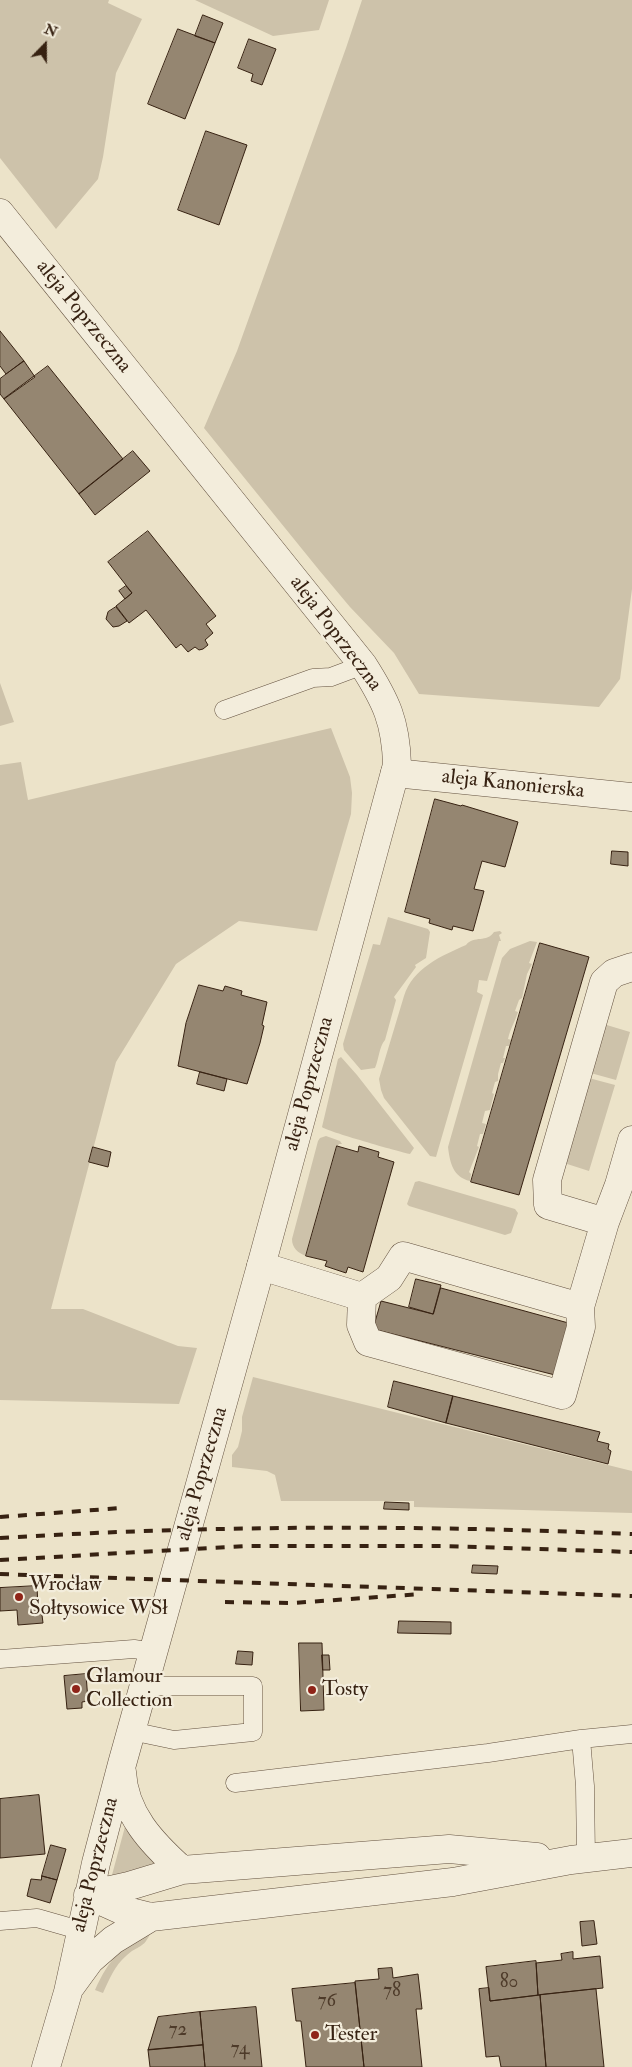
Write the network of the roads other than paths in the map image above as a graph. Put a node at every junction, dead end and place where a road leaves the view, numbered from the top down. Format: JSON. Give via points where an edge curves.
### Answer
{"nodes":[{"id":1,"x":0,"y":213,"type":"edge"},
{"id":2,"x":363,"y":665,"type":"junction"},
{"id":3,"x":224,"y":710,"type":"dead end"},
{"id":4,"x":395,"y":773,"type":"junction"},
{"id":5,"x":632,"y":797,"type":"edge"},
{"id":6,"x":632,"y":967,"type":"edge"},
{"id":7,"x":632,"y":1140,"type":"edge"},
{"id":8,"x":605,"y":1222,"type":"junction"},
{"id":9,"x":261,"y":1266,"type":"junction"},
{"id":10,"x":362,"y":1297,"type":"junction"},
{"id":11,"x":580,"y":1307,"type":"junction"},
{"id":12,"x":154,"y":1652,"type":"junction"},
{"id":13,"x":0,"y":1659,"type":"edge"},
{"id":14,"x":144,"y":1686,"type":"junction"},
{"id":15,"x":131,"y":1731,"type":"junction"},
{"id":16,"x":632,"y":1734,"type":"edge"},
{"id":17,"x":581,"y":1739,"type":"junction"},
{"id":18,"x":122,"y":1764,"type":"junction"},
{"id":19,"x":235,"y":1783,"type":"dead end"},
{"id":20,"x":632,"y":1853,"type":"edge"},
{"id":21,"x":578,"y":1859,"type":"junction"},
{"id":22,"x":182,"y":1870,"type":"junction"},
{"id":23,"x":88,"y":1895,"type":"junction"},
{"id":24,"x":152,"y":1917,"type":"junction"},
{"id":25,"x":0,"y":1921,"type":"edge"},
{"id":26,"x":80,"y":1930,"type":"junction"},
{"id":27,"x":68,"y":1992,"type":"junction"},
{"id":28,"x":46,"y":2067,"type":"edge"}],
"edges":[{"from":1,"to":2,"type":"street","name":"aleja Poprzeczna"},
{"from":2,"to":3,"type":"lane","via":[[331,677],[313,678]]},
{"from":2,"to":4,"type":"street","name":"aleja Poprzeczna","via":[[381,693],[392,720],[396,742]]},
{"from":4,"to":5,"type":"street","name":"aleja Kanonierska"},
{"from":4,"to":9,"type":"street","name":"aleja Poprzeczna"},
{"from":6,"to":8,"type":"street","via":[[614,973],[604,982],[547,1180],[548,1204]]},
{"from":7,"to":8,"type":"street"},
{"from":8,"to":11,"type":"street"},
{"from":9,"to":10,"type":"street"},
{"from":9,"to":12,"type":"street","name":"aleja Poprzeczna"},
{"from":10,"to":11,"type":"street","via":[[389,1278],[403,1256]]},
{"from":10,"to":11,"type":"street","via":[[362,1325],[368,1342],[562,1395],[581,1328]]},
{"from":12,"to":13,"type":"lane","via":[[134,1649]]},
{"from":12,"to":14,"type":"street","name":"aleja Poprzeczna"},
{"from":14,"to":15,"type":"street","name":"aleja Poprzeczna"},
{"from":14,"to":15,"type":"lane","via":[[253,1686],[254,1732],[174,1740]]},
{"from":15,"to":18,"type":"street","name":"aleja Poprzeczna"},
{"from":16,"to":17,"type":"lane"},
{"from":17,"to":19,"type":"lane"},
{"from":17,"to":21,"type":"lane","via":[[586,1786]]},
{"from":18,"to":22,"type":"street","via":[[123,1786],[135,1819],[158,1848]]},
{"from":18,"to":23,"type":"street","name":"aleja Poprzeczna"},
{"from":20,"to":21,"type":"street"},
{"from":21,"to":22,"type":"street","via":[[449,1849]]},
{"from":21,"to":24,"type":"street","via":[[454,1882]]},
{"from":22,"to":23,"type":"street"},
{"from":23,"to":24,"type":"street","via":[[119,1909]]},
{"from":23,"to":26,"type":"street","name":"aleja Poprzeczna"},
{"from":24,"to":27,"type":"street","via":[[113,1940],[90,1960]]},
{"from":25,"to":26,"type":"lane","via":[[37,1918]]},
{"from":26,"to":27,"type":"street","name":"aleja Poprzeczna"},
{"from":27,"to":28,"type":"street","name":"aleja Poprzeczna"}]}
